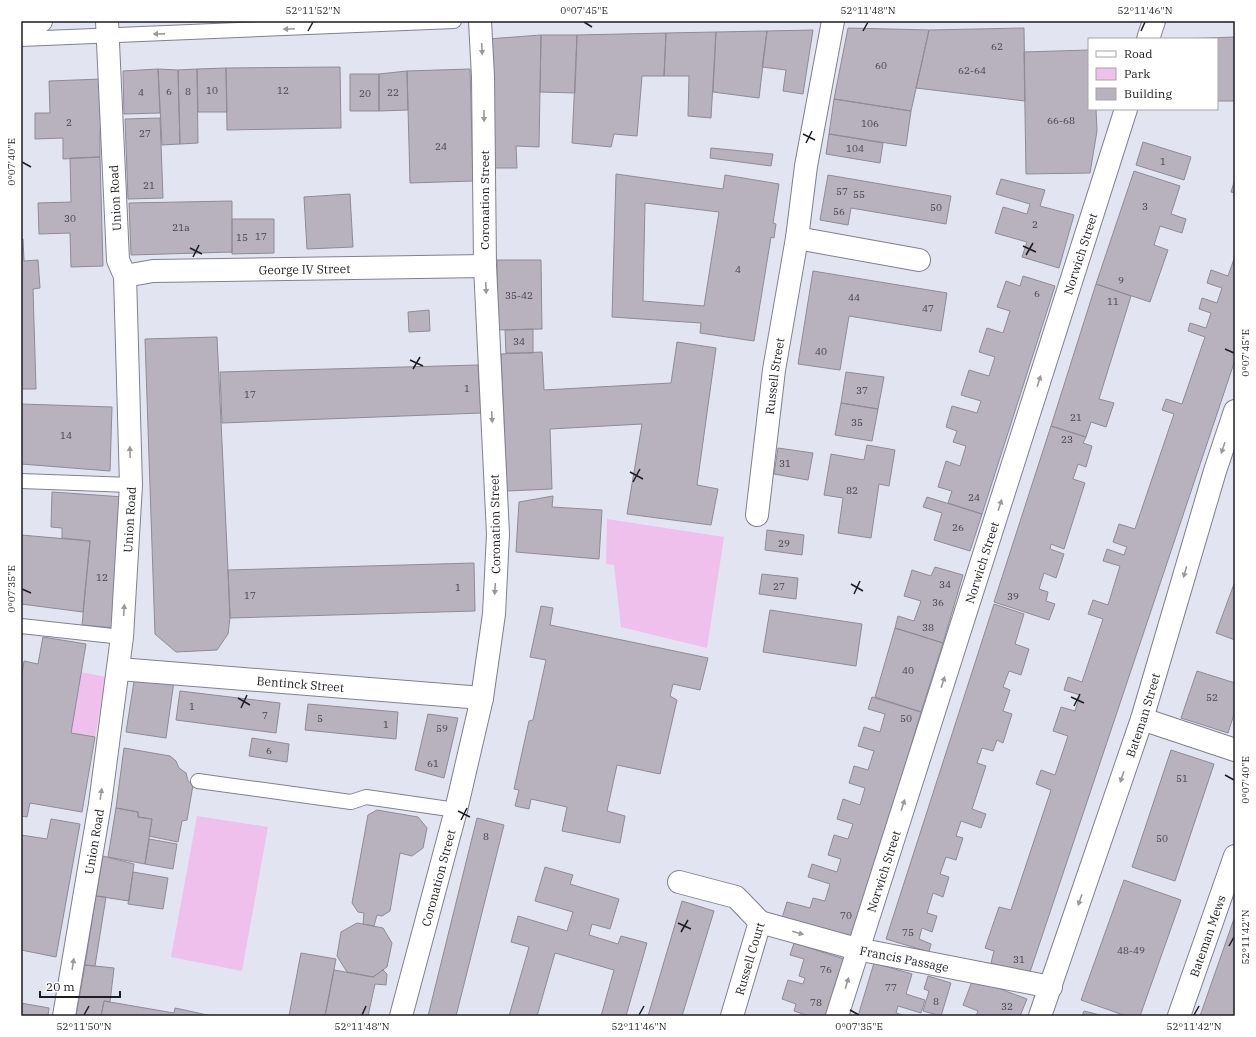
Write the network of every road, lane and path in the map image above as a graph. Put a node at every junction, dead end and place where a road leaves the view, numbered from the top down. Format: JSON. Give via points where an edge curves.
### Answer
{"nodes":[{"id":1,"x":41,"y":21,"type":"edge"},
{"id":2,"x":454,"y":21,"type":"edge"},
{"id":3,"x":480,"y":21,"type":"edge"},
{"id":4,"x":833,"y":21,"type":"edge"},
{"id":5,"x":1154,"y":21,"type":"edge"},
{"id":6,"x":21,"y":22,"type":"edge"},
{"id":7,"x":108,"y":28,"type":"edge"},
{"id":8,"x":1148,"y":38,"type":"edge"},
{"id":9,"x":21,"y":39,"type":"edge"},
{"id":10,"x":1126,"y":110,"type":"edge"},
{"id":11,"x":797,"y":238,"type":"junction"},
{"id":12,"x":919,"y":260,"type":"dead end"},
{"id":13,"x":485,"y":266,"type":"junction"},
{"id":14,"x":125,"y":276,"type":"junction"},
{"id":15,"x":1235,"y":411,"type":"edge"},
{"id":16,"x":21,"y":480,"type":"edge"},
{"id":17,"x":131,"y":485,"type":"junction"},
{"id":18,"x":757,"y":515,"type":"dead end"},
{"id":19,"x":21,"y":626,"type":"edge"},
{"id":20,"x":122,"y":637,"type":"junction"},
{"id":21,"x":119,"y":669,"type":"junction"},
{"id":22,"x":482,"y":698,"type":"junction"},
{"id":23,"x":1142,"y":719,"type":"junction"},
{"id":24,"x":1235,"y":750,"type":"edge"},
{"id":25,"x":198,"y":781,"type":"dead end"},
{"id":26,"x":456,"y":810,"type":"junction"},
{"id":27,"x":1235,"y":856,"type":"edge"},
{"id":28,"x":679,"y":882,"type":"dead end"},
{"id":29,"x":760,"y":922,"type":"junction"},
{"id":30,"x":857,"y":949,"type":"junction"},
{"id":31,"x":1051,"y":987,"type":"junction"},
{"id":32,"x":64,"y":1016,"type":"edge"},
{"id":33,"x":401,"y":1016,"type":"edge"},
{"id":34,"x":732,"y":1016,"type":"edge"},
{"id":35,"x":837,"y":1016,"type":"edge"},
{"id":36,"x":1040,"y":1016,"type":"edge"},
{"id":37,"x":1179,"y":1016,"type":"edge"}],
"edges":[{"from":1,"to":6,"type":"street"},
{"from":2,"to":7,"type":"lane","one_way":true,"via":[[188,33]]},
{"from":3,"to":13,"type":"street","name":"Coronation Street","one_way":true},
{"from":4,"to":11,"type":"street","name":"Russell Street","via":[[806,166]]},
{"from":5,"to":8,"type":"street"},
{"from":7,"to":9,"type":"lane"},
{"from":7,"to":14,"type":"street","name":"Union Road","via":[[118,260]]},
{"from":30,"to":10,"type":"street","name":"Norwich Street","one_way":true},
{"from":11,"to":12,"type":"street"},
{"from":11,"to":18,"type":"street","name":"Russell Street","via":[[774,370]]},
{"from":13,"to":14,"type":"street","name":"George IV Street","via":[[153,271]]},
{"from":13,"to":22,"type":"street","name":"Coronation Street","one_way":true,"via":[[498,534],[494,614]]},
{"from":17,"to":14,"type":"street","name":"Union Road","one_way":true},
{"from":15,"to":23,"type":"street","name":"Bateman Street","one_way":true},
{"from":16,"to":17,"type":"lane"},
{"from":20,"to":17,"type":"street","name":"Union Road","one_way":true},
{"from":19,"to":20,"type":"lane"},
{"from":20,"to":21,"type":"street","name":"Union Road"},
{"from":21,"to":22,"type":"street","name":"Bentinck Street"},
{"from":32,"to":21,"type":"street","name":"Union Road","one_way":true,"via":[[100,804]]},
{"from":22,"to":26,"type":"street","name":"Coronation Street"},
{"from":23,"to":24,"type":"street"},
{"from":23,"to":31,"type":"street","name":"Bateman Street","one_way":true},
{"from":25,"to":26,"type":"lane","via":[[352,802],[366,797]]},
{"from":26,"to":33,"type":"street","name":"Coronation Street"},
{"from":27,"to":37,"type":"street","name":"Bateman Mews"},
{"from":28,"to":29,"type":"street","name":"Russell Court","via":[[736,897]]},
{"from":29,"to":30,"type":"street","name":"Francis Passage","one_way":true},
{"from":29,"to":34,"type":"street","name":"Russell Court"},
{"from":30,"to":31,"type":"street","name":"Francis Passage"},
{"from":35,"to":30,"type":"street","name":"Norwich Street","one_way":true},
{"from":31,"to":36,"type":"street","name":"Bateman Street"}]}
